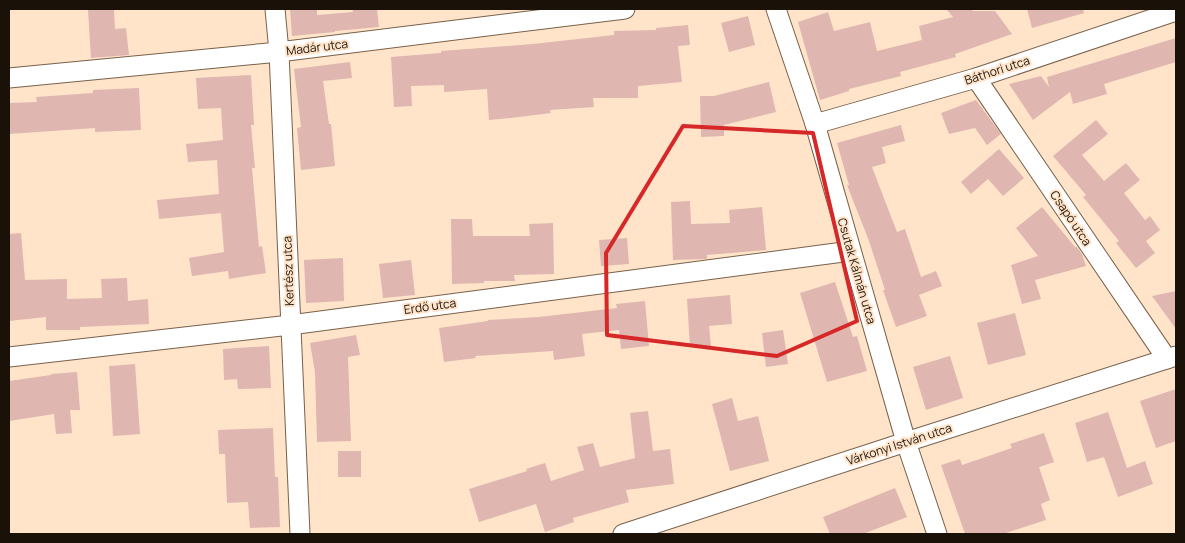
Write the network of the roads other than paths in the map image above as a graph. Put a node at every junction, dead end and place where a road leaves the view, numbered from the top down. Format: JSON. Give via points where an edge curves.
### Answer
{"nodes":[{"id":1,"x":275,"y":9,"type":"edge"},
{"id":2,"x":625,"y":9,"type":"edge"},
{"id":3,"x":776,"y":9,"type":"edge"},
{"id":4,"x":1176,"y":11,"type":"edge"},
{"id":5,"x":279,"y":52,"type":"junction"},
{"id":6,"x":9,"y":78,"type":"edge"},
{"id":7,"x":976,"y":78,"type":"junction"},
{"id":8,"x":815,"y":124,"type":"junction"},
{"id":9,"x":851,"y":251,"type":"junction"},
{"id":10,"x":290,"y":325,"type":"junction"},
{"id":11,"x":9,"y":357,"type":"edge"},
{"id":12,"x":1172,"y":357,"type":"edge"},
{"id":13,"x":906,"y":442,"type":"junction"},
{"id":14,"x":300,"y":534,"type":"edge"},
{"id":15,"x":623,"y":534,"type":"edge"},
{"id":16,"x":937,"y":534,"type":"edge"}],
"edges":[{"from":1,"to":5,"type":"street","name":"Kertész utca"},
{"from":2,"to":5,"type":"street","name":"Madár utca"},
{"from":3,"to":8,"type":"street","name":"Csutak Kálmán utca"},
{"from":4,"to":7,"type":"street","name":"Báthori utca"},
{"from":5,"to":6,"type":"street","name":"Madár utca"},
{"from":5,"to":10,"type":"street","name":"Kertész utca"},
{"from":7,"to":8,"type":"street","name":"Báthori utca"},
{"from":7,"to":12,"type":"street","name":"Csapó utca"},
{"from":8,"to":9,"type":"street","name":"Csutak Kálmán utca"},
{"from":9,"to":10,"type":"street","name":"Erdő utca"},
{"from":9,"to":13,"type":"street","name":"Csutak Kálmán utca"},
{"from":10,"to":11,"type":"street","name":"Erdő utca"},
{"from":10,"to":14,"type":"street","name":"Kertész utca"},
{"from":12,"to":13,"type":"street","name":"Várkonyi István utca"},
{"from":13,"to":15,"type":"street","name":"Várkonyi István utca"},
{"from":13,"to":16,"type":"street","name":"Csutak Kálmán utca"}]}
